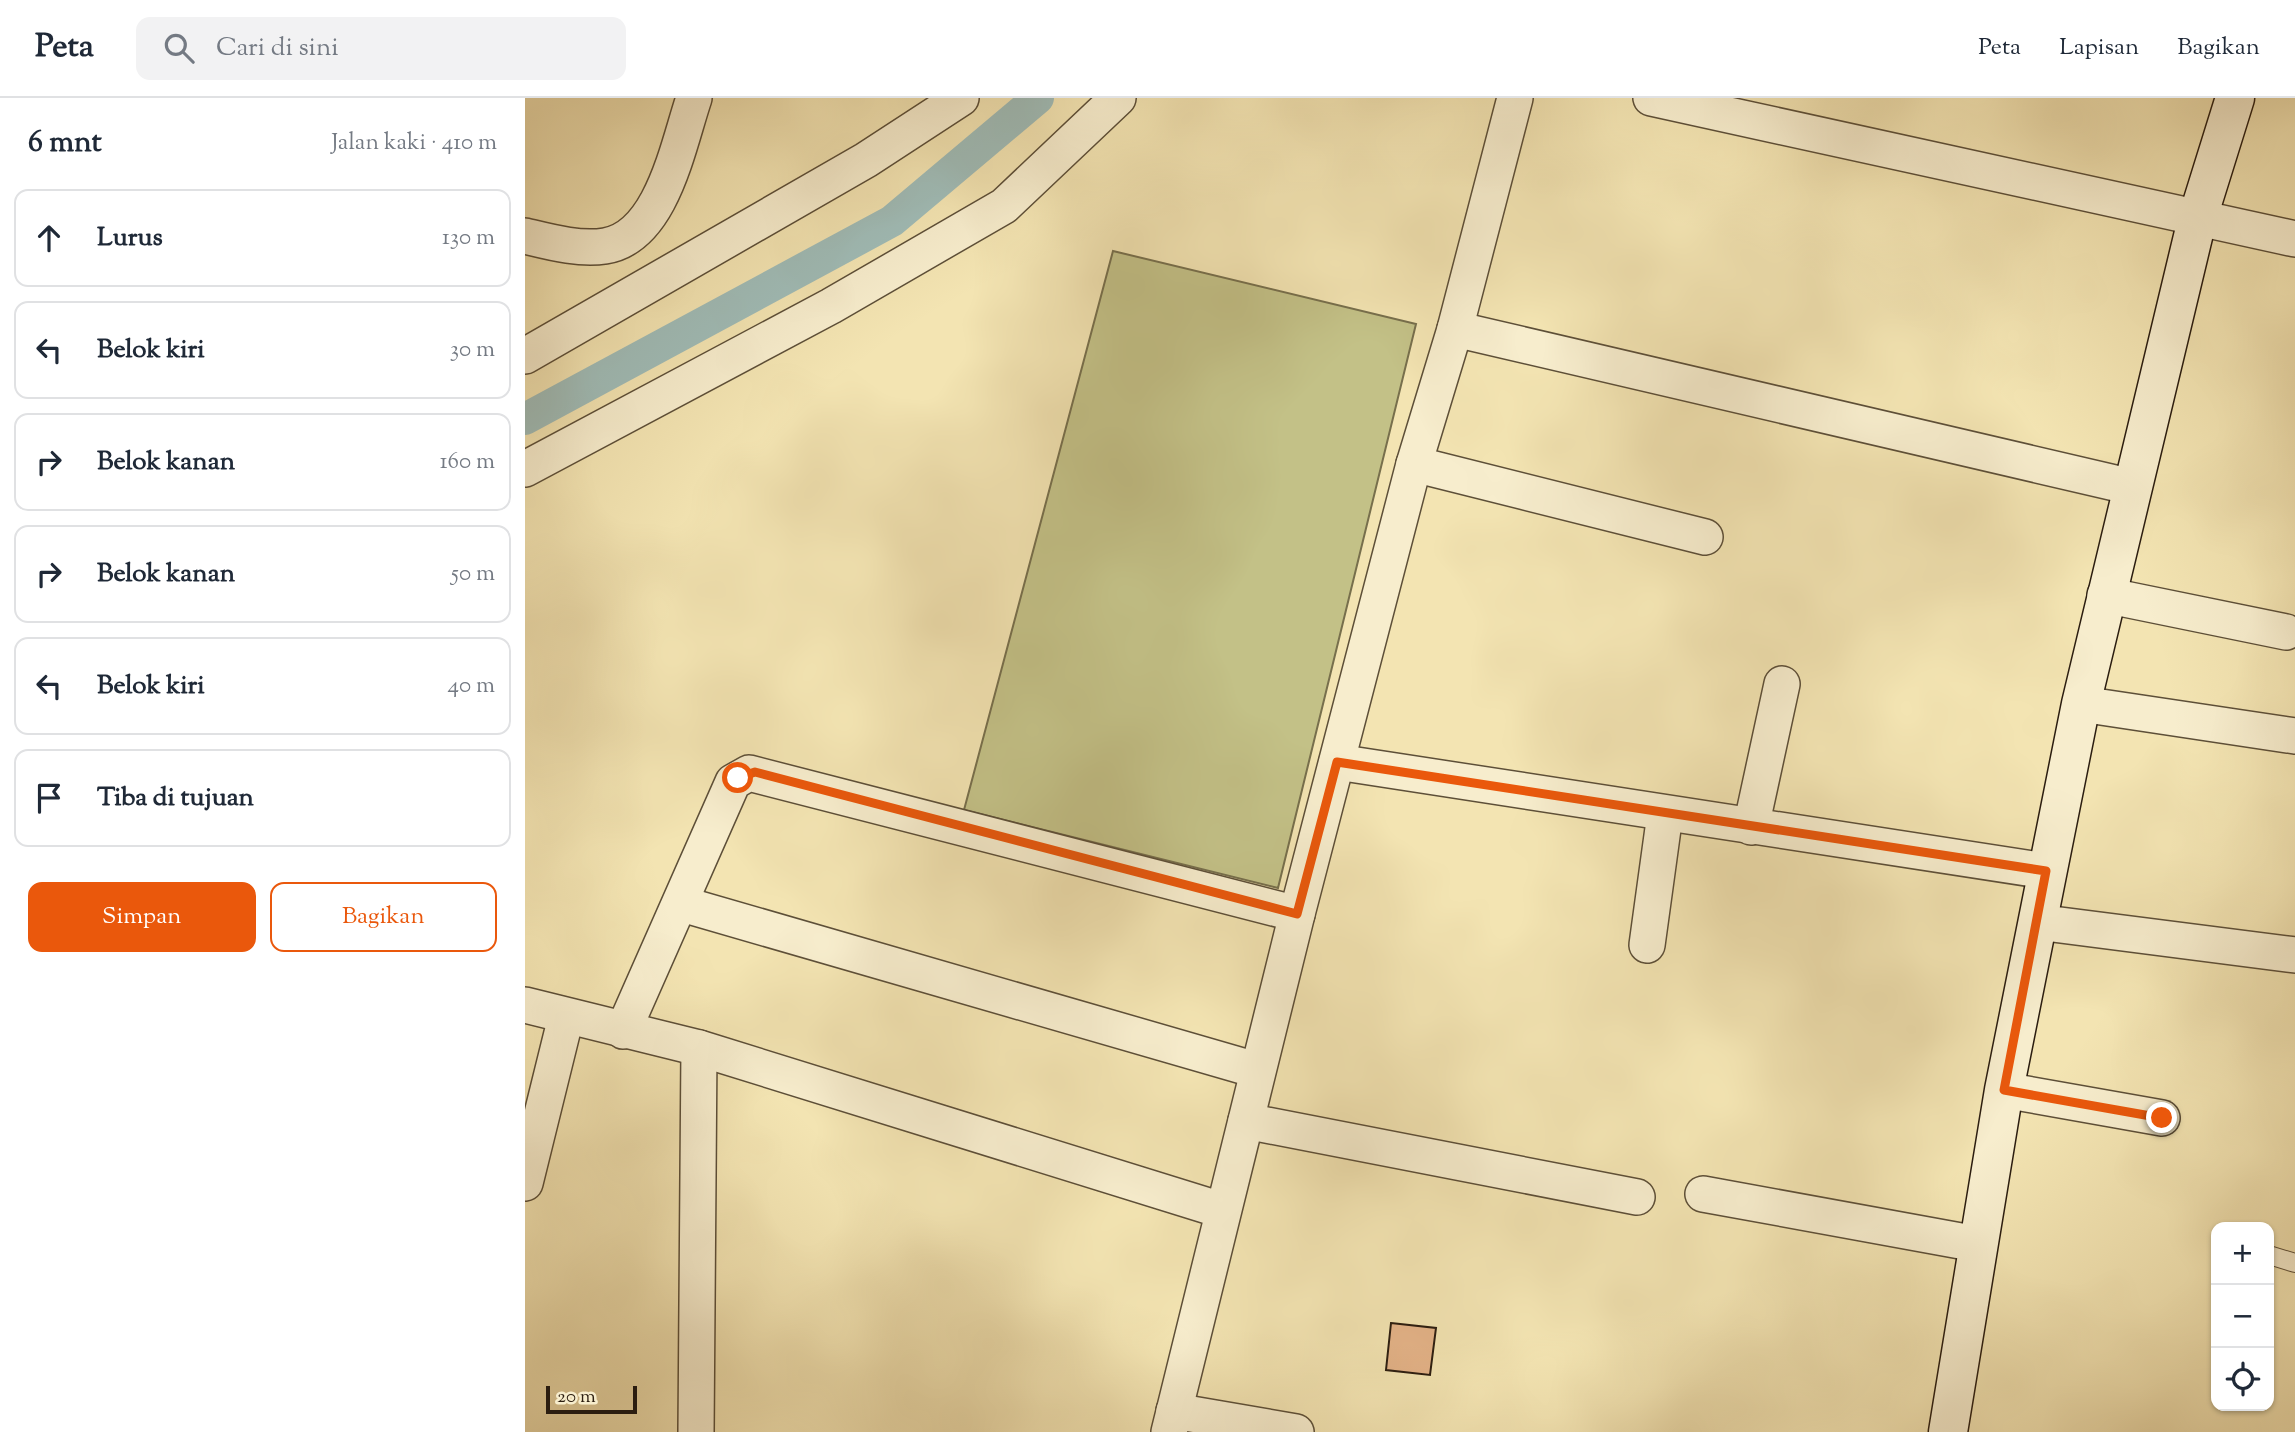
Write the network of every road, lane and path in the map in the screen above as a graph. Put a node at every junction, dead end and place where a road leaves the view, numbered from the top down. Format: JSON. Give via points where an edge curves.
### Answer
{"nodes":[{"id":1,"x":694,"y":98,"type":"edge"},
{"id":2,"x":961,"y":98,"type":"edge"},
{"id":3,"x":1118,"y":98,"type":"edge"},
{"id":4,"x":1515,"y":98,"type":"edge"},
{"id":5,"x":1651,"y":98,"type":"edge"},
{"id":6,"x":2235,"y":98,"type":"edge"},
{"id":7,"x":1724,"y":105,"type":"edge"},
{"id":8,"x":2197,"y":220,"type":"junction"},
{"id":9,"x":525,"y":236,"type":"edge"},
{"id":10,"x":2295,"y":239,"type":"edge"},
{"id":11,"x":1455,"y":329,"type":"junction"},
{"id":12,"x":525,"y":356,"type":"edge"},
{"id":13,"x":1414,"y":464,"type":"junction"},
{"id":14,"x":525,"y":469,"type":"edge"},
{"id":15,"x":2132,"y":487,"type":"junction"},
{"id":16,"x":1705,"y":537,"type":"dead end"},
{"id":17,"x":2105,"y":595,"type":"junction"},
{"id":18,"x":2286,"y":632,"type":"dead end"},
{"id":19,"x":1782,"y":684,"type":"dead end"},
{"id":20,"x":2081,"y":704,"type":"junction"},
{"id":21,"x":2295,"y":736,"type":"edge"},
{"id":22,"x":1337,"y":762,"type":"junction"},
{"id":23,"x":1665,"y":814,"type":"junction"},
{"id":24,"x":1751,"y":827,"type":"junction"},
{"id":25,"x":2046,"y":871,"type":"junction"},
{"id":26,"x":682,"y":904,"type":"junction"},
{"id":27,"x":1297,"y":914,"type":"junction"},
{"id":28,"x":2037,"y":922,"type":"junction"},
{"id":29,"x":1647,"y":945,"type":"dead end"},
{"id":30,"x":2295,"y":955,"type":"edge"},
{"id":31,"x":525,"y":1005,"type":"edge"},
{"id":32,"x":566,"y":1017,"type":"junction"},
{"id":33,"x":623,"y":1031,"type":"junction"},
{"id":34,"x":699,"y":1048,"type":"junction"},
{"id":35,"x":1256,"y":1070,"type":"junction"},
{"id":36,"x":2004,"y":1090,"type":"junction"},
{"id":37,"x":2162,"y":1118,"type":"dead end"},
{"id":38,"x":1246,"y":1121,"type":"junction"},
{"id":39,"x":525,"y":1183,"type":"edge"},
{"id":40,"x":1703,"y":1194,"type":"dead end"},
{"id":41,"x":1637,"y":1197,"type":"dead end"},
{"id":42,"x":1221,"y":1210,"type":"junction"},
{"id":43,"x":1977,"y":1244,"type":"junction"},
{"id":44,"x":2274,"y":1257,"type":"edge"},
{"id":45,"x":2295,"y":1263,"type":"edge"},
{"id":46,"x":1171,"y":1422,"type":"edge"},
{"id":47,"x":696,"y":1432,"type":"edge"},
{"id":48,"x":1296,"y":1432,"type":"edge"},
{"id":49,"x":1948,"y":1432,"type":"edge"}],
"edges":[{"from":1,"to":9,"type":"street","via":[[661,197],[637,233],[614,244],[587,247]]},
{"from":2,"to":12,"type":"street","via":[[866,160]]},
{"from":3,"to":14,"type":"street","via":[[1004,206],[831,306]]},
{"from":4,"to":11,"type":"street"},
{"from":5,"to":7,"type":"street"},
{"from":6,"to":8,"type":"main road"},
{"from":7,"to":8,"type":"street"},
{"from":8,"to":10,"type":"street"},
{"from":8,"to":15,"type":"main road"},
{"from":11,"to":13,"type":"street"},
{"from":11,"to":15,"type":"street"},
{"from":13,"to":16,"type":"street"},
{"from":13,"to":22,"type":"street"},
{"from":15,"to":17,"type":"main road"},
{"from":17,"to":18,"type":"street"},
{"from":17,"to":20,"type":"main road"},
{"from":19,"to":24,"type":"street"},
{"from":20,"to":21,"type":"street"},
{"from":20,"to":25,"type":"main road"},
{"from":22,"to":23,"type":"street"},
{"from":22,"to":27,"type":"street"},
{"from":23,"to":24,"type":"street"},
{"from":23,"to":29,"type":"street"},
{"from":24,"to":25,"type":"street"},
{"from":25,"to":28,"type":"main road"},
{"from":26,"to":27,"type":"street","via":[[733,782],[755,772]]},
{"from":26,"to":33,"type":"street"},
{"from":26,"to":35,"type":"street"},
{"from":27,"to":35,"type":"street"},
{"from":28,"to":30,"type":"street"},
{"from":28,"to":36,"type":"main road"},
{"from":31,"to":32,"type":"street"},
{"from":32,"to":33,"type":"street"},
{"from":32,"to":39,"type":"street"},
{"from":33,"to":34,"type":"street"},
{"from":34,"to":42,"type":"street"},
{"from":34,"to":47,"type":"street"},
{"from":35,"to":38,"type":"street"},
{"from":36,"to":37,"type":"street"},
{"from":36,"to":43,"type":"main road"},
{"from":38,"to":41,"type":"street"},
{"from":38,"to":42,"type":"street"},
{"from":40,"to":43,"type":"street"},
{"from":42,"to":46,"type":"street"},
{"from":43,"to":49,"type":"main road"},
{"from":44,"to":45,"type":"lane"},
{"from":46,"to":48,"type":"street"}]}
